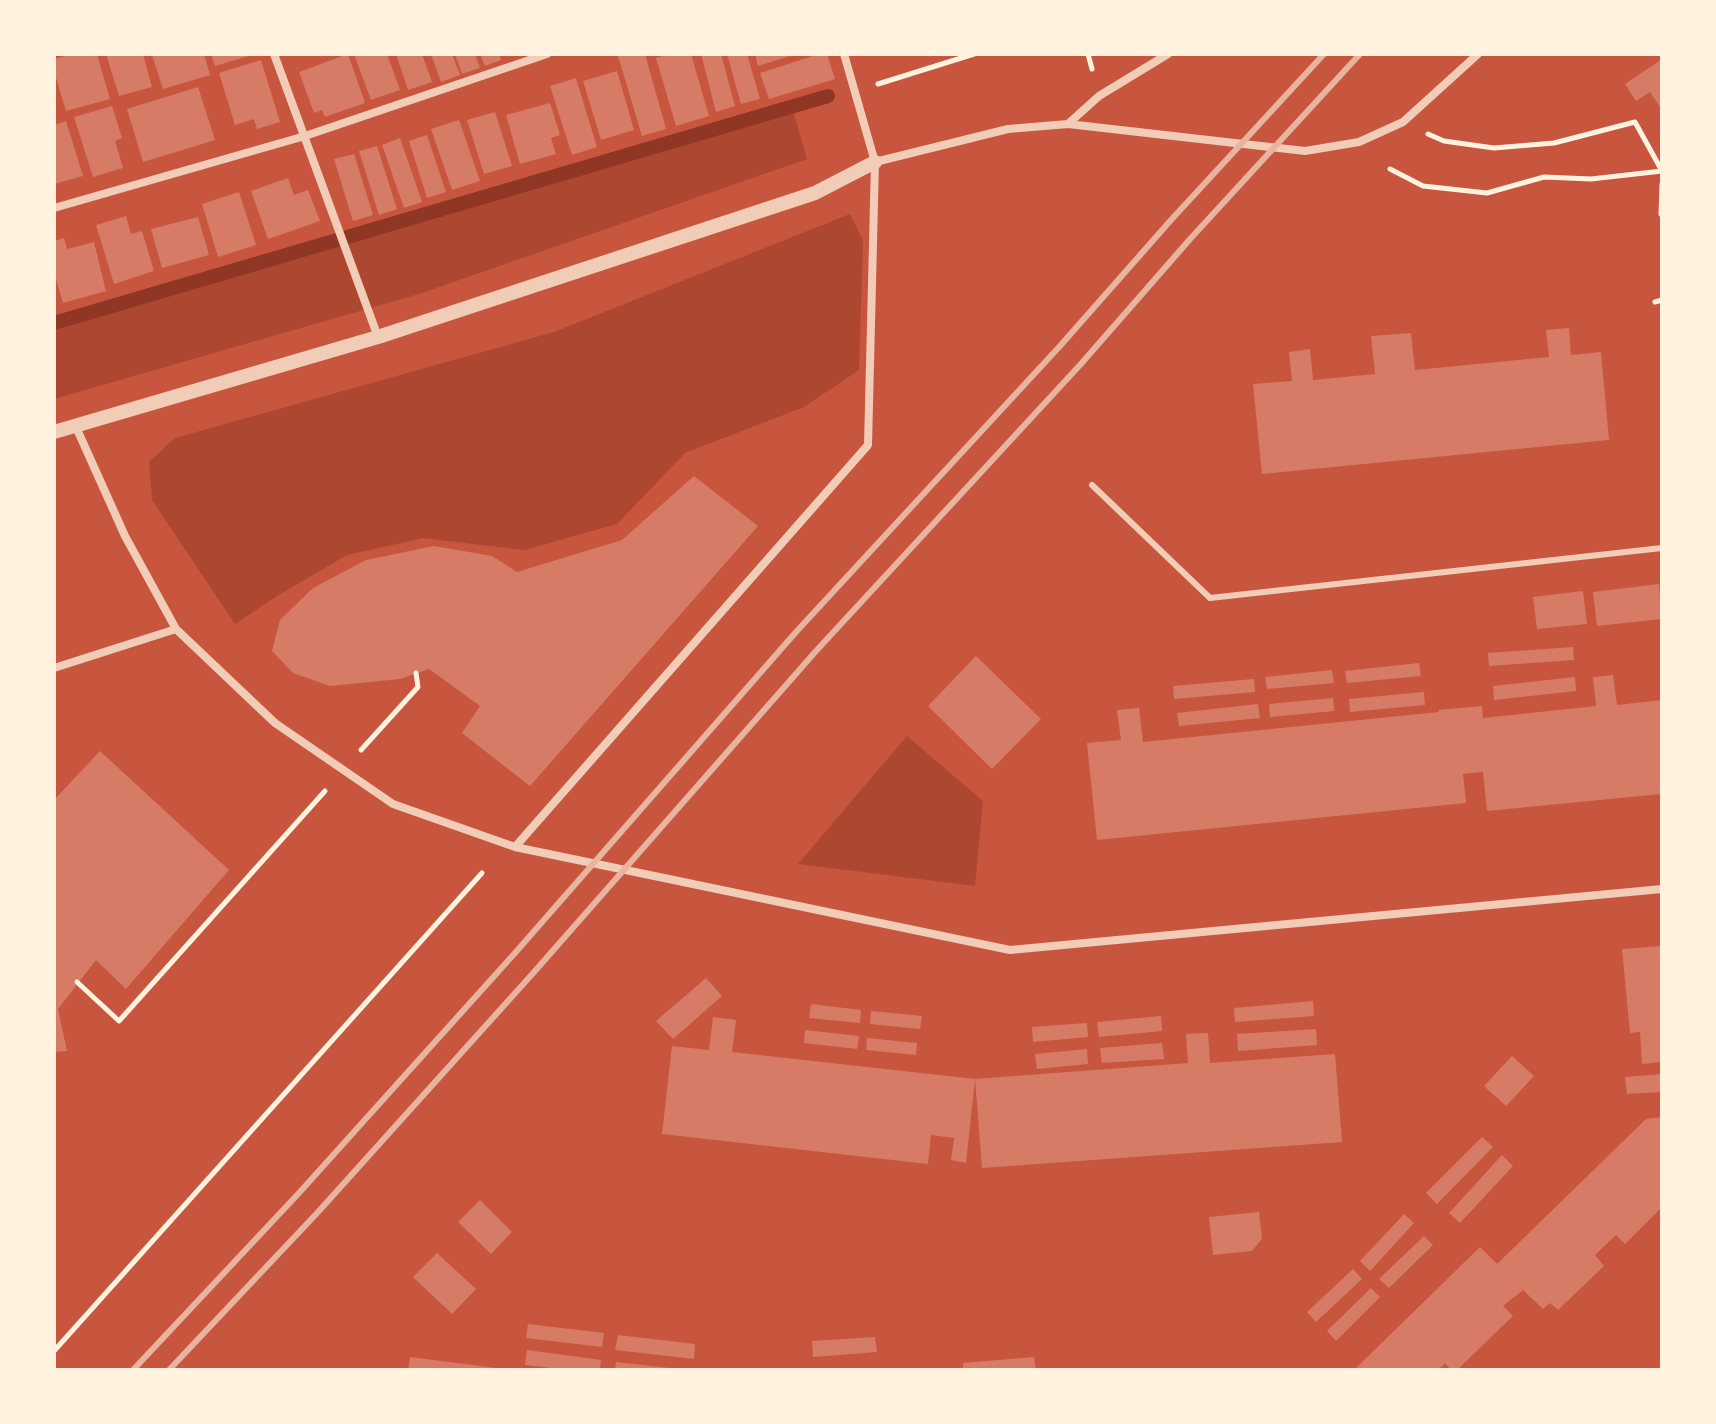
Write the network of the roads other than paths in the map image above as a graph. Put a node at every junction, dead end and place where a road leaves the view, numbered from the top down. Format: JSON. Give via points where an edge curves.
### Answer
{"nodes":[{"id":1,"x":274,"y":54,"type":"edge"},
{"id":2,"x":547,"y":54,"type":"edge"},
{"id":3,"x":844,"y":54,"type":"edge"},
{"id":4,"x":1168,"y":54,"type":"edge"},
{"id":5,"x":1478,"y":54,"type":"edge"},
{"id":6,"x":1068,"y":124,"type":"junction"},
{"id":7,"x":305,"y":136,"type":"junction"},
{"id":8,"x":875,"y":162,"type":"junction"},
{"id":9,"x":54,"y":208,"type":"edge"},
{"id":10,"x":378,"y":337,"type":"junction"},
{"id":11,"x":76,"y":427,"type":"junction"},
{"id":12,"x":54,"y":432,"type":"edge"},
{"id":13,"x":1092,"y":485,"type":"dead end"},
{"id":14,"x":1662,"y":548,"type":"edge"},
{"id":15,"x":176,"y":629,"type":"junction"},
{"id":16,"x":54,"y":668,"type":"edge"},
{"id":17,"x":515,"y":847,"type":"junction"},
{"id":18,"x":1662,"y":889,"type":"edge"}],
"edges":[{"from":1,"to":7,"type":"street"},
{"from":2,"to":7,"type":"street"},
{"from":3,"to":8,"type":"street"},
{"from":4,"to":6,"type":"street","via":[[1099,96]]},
{"from":5,"to":6,"type":"street","via":[[1403,122],[1359,142],[1305,151]]},
{"from":6,"to":8,"type":"street","via":[[1008,129]]},
{"from":7,"to":9,"type":"street"},
{"from":7,"to":10,"type":"street"},
{"from":8,"to":10,"type":"street","via":[[815,193]]},
{"from":8,"to":17,"type":"street","via":[[868,445]]},
{"from":10,"to":11,"type":"street"},
{"from":11,"to":12,"type":"street"},
{"from":11,"to":15,"type":"street","via":[[125,536]]},
{"from":13,"to":14,"type":"lane","via":[[1210,598]]},
{"from":15,"to":16,"type":"street"},
{"from":15,"to":17,"type":"street","via":[[275,723],[393,804]]},
{"from":17,"to":18,"type":"street","via":[[1010,950]]}]}
